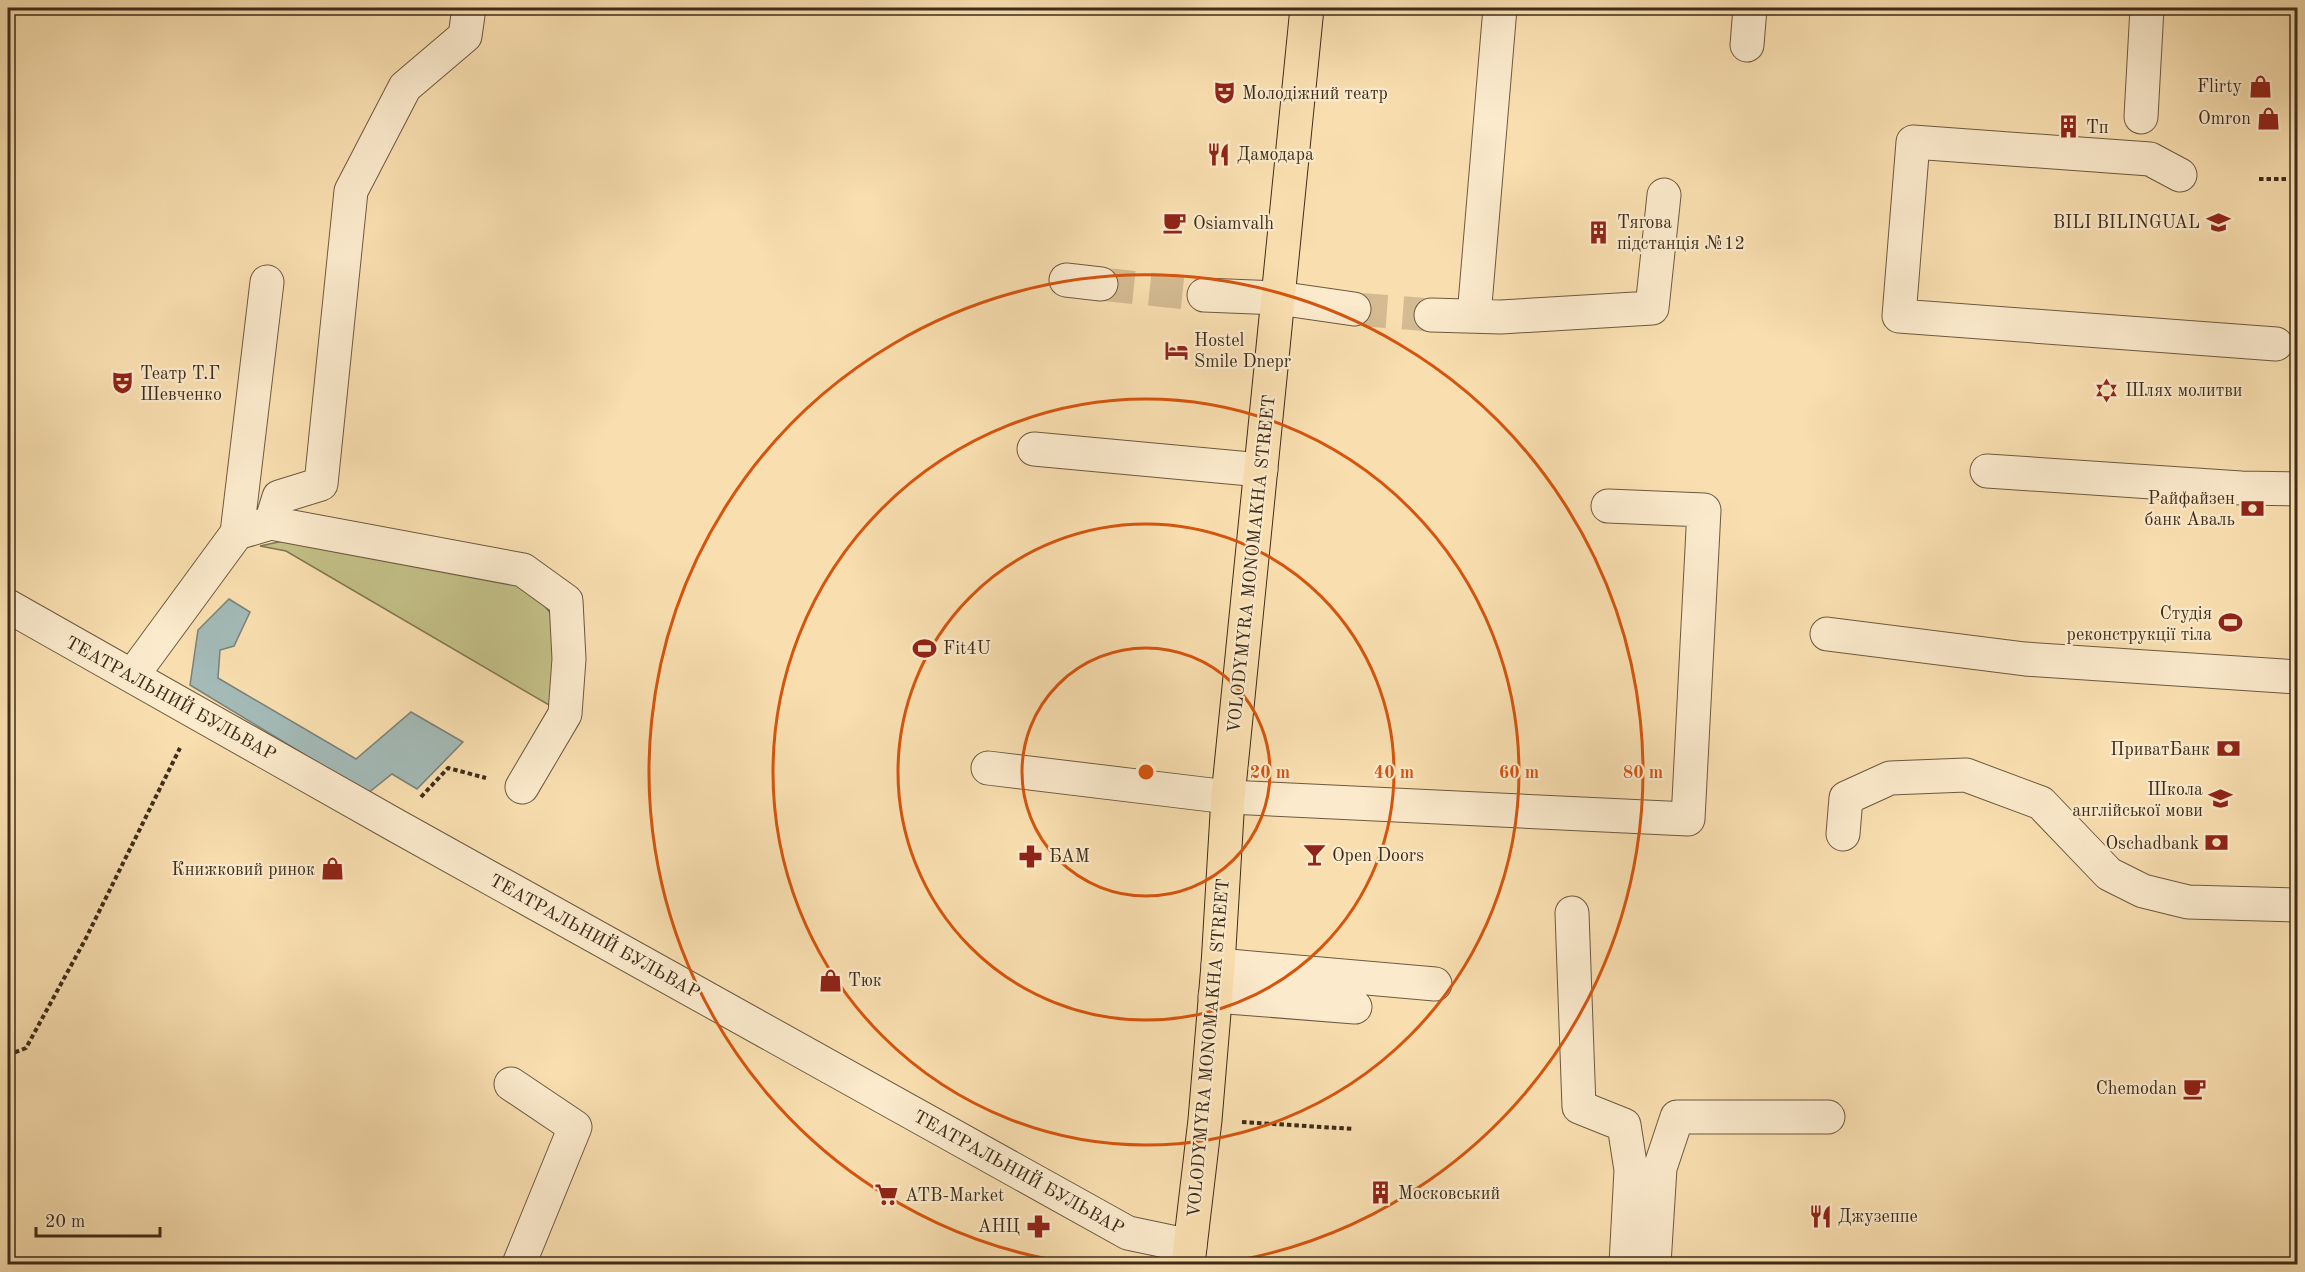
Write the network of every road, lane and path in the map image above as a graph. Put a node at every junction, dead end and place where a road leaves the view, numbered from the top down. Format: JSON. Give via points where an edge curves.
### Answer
{"nodes":[{"id":1,"x":469,"y":8,"type":"edge"},
{"id":2,"x":1307,"y":8,"type":"edge"},
{"id":3,"x":1500,"y":8,"type":"edge"},
{"id":4,"x":1750,"y":8,"type":"edge"},
{"id":5,"x":2147,"y":8,"type":"edge"},
{"id":6,"x":1747,"y":45,"type":"dead end"},
{"id":7,"x":2141,"y":117,"type":"dead end"},
{"id":8,"x":2180,"y":175,"type":"dead end"},
{"id":9,"x":2259,"y":179,"type":"dead end"},
{"id":10,"x":2286,"y":179,"type":"dead end"},
{"id":11,"x":1664,"y":195,"type":"dead end"},
{"id":12,"x":1066,"y":280,"type":"dead end"},
{"id":13,"x":267,"y":282,"type":"dead end"},
{"id":14,"x":1101,"y":284,"type":"tunnel mouth"},
{"id":15,"x":1204,"y":295,"type":"tunnel mouth"},
{"id":16,"x":1278,"y":298,"type":"junction"},
{"id":17,"x":1354,"y":309,"type":"tunnel mouth"},
{"id":18,"x":1431,"y":315,"type":"tunnel mouth"},
{"id":19,"x":1474,"y":316,"type":"junction"},
{"id":20,"x":2276,"y":344,"type":"dead end"},
{"id":21,"x":1034,"y":449,"type":"dead end"},
{"id":22,"x":1261,"y":470,"type":"junction"},
{"id":23,"x":1987,"y":471,"type":"dead end"},
{"id":24,"x":2298,"y":489,"type":"edge"},
{"id":25,"x":1608,"y":506,"type":"dead end"},
{"id":26,"x":270,"y":523,"type":"junction"},
{"id":27,"x":237,"y":532,"type":"junction"},
{"id":28,"x":8,"y":606,"type":"edge"},
{"id":29,"x":1827,"y":634,"type":"dead end"},
{"id":30,"x":132,"y":676,"type":"junction"},
{"id":31,"x":2298,"y":677,"type":"edge"},
{"id":32,"x":197,"y":712,"type":"junction"},
{"id":33,"x":988,"y":768,"type":"dead end"},
{"id":34,"x":522,"y":787,"type":"joint"},
{"id":35,"x":1228,"y":797,"type":"junction"},
{"id":36,"x":395,"y":825,"type":"junction"},
{"id":37,"x":1843,"y":834,"type":"dead end"},
{"id":38,"x":2298,"y":905,"type":"edge"},
{"id":39,"x":1572,"y":913,"type":"dead end"},
{"id":40,"x":1216,"y":981,"type":"junction"},
{"id":41,"x":1436,"y":984,"type":"dead end"},
{"id":42,"x":1355,"y":1007,"type":"dead end"},
{"id":43,"x":8,"y":1054,"type":"edge"},
{"id":44,"x":511,"y":1084,"type":"dead end"},
{"id":45,"x":1827,"y":1117,"type":"dead end"},
{"id":46,"x":1205,"y":1120,"type":"junction"},
{"id":47,"x":1354,"y":1129,"type":"dead end"},
{"id":48,"x":1189,"y":1255,"type":"edge"},
{"id":49,"x":519,"y":1264,"type":"edge"},
{"id":50,"x":1626,"y":1264,"type":"edge"},
{"id":51,"x":1654,"y":1264,"type":"edge"}],
"edges":[{"from":1,"to":26,"type":"street","via":[[465,36],[405,87],[351,191],[321,484],[279,497]]},
{"from":2,"to":16,"type":"main road","name":"VOLODYMYRA MONOMAKHA STREET"},
{"from":3,"to":19,"type":"street"},
{"from":4,"to":6,"type":"street"},
{"from":5,"to":7,"type":"street"},
{"from":8,"to":20,"type":"street","via":[[2150,159],[1913,142],[1899,316]]},
{"from":9,"to":10,"type":"path"},
{"from":11,"to":19,"type":"street","via":[[1652,308]]},
{"from":12,"to":14,"type":"street"},
{"from":13,"to":27,"type":"street"},
{"from":15,"to":16,"type":"street"},
{"from":16,"to":17,"type":"street"},
{"from":16,"to":22,"type":"main road","name":"VOLODYMYRA MONOMAKHA STREET"},
{"from":18,"to":19,"type":"street"},
{"from":21,"to":22,"type":"street"},
{"from":22,"to":35,"type":"main road","name":"VOLODYMYRA MONOMAKHA STREET"},
{"from":23,"to":24,"type":"street"},
{"from":25,"to":35,"type":"street","via":[[1704,510],[1688,819]]},
{"from":26,"to":27,"type":"street"},
{"from":26,"to":34,"type":"street","via":[[523,570],[566,601],[569,659],[565,714]]},
{"from":27,"to":30,"type":"street"},
{"from":28,"to":30,"type":"street","name":"ТЕАТРАЛЬНИЙ БУЛЬВАР"},
{"from":29,"to":31,"type":"street","via":[[2025,659]]},
{"from":30,"to":32,"type":"street","name":"ТЕАТРАЛЬНИЙ БУЛЬВАР"},
{"from":32,"to":36,"type":"street","name":"ТЕАТРАЛЬНИЙ БУЛЬВАР"},
{"from":32,"to":43,"type":"path","via":[[85,940],[26,1048]]},
{"from":33,"to":35,"type":"street"},
{"from":34,"to":36,"type":"path","via":[[448,768]]},
{"from":35,"to":40,"type":"main road","name":"VOLODYMYRA MONOMAKHA STREET"},
{"from":36,"to":48,"type":"street","name":"ТЕАТРАЛЬНИЙ БУЛЬВАР","via":[[1128,1233]]},
{"from":37,"to":38,"type":"street","via":[[1846,798],[1890,778],[1966,775],[2041,802],[2109,874],[2143,891],[2188,902]]},
{"from":39,"to":50,"type":"street","via":[[1579,1107],[1624,1125],[1631,1170]]},
{"from":40,"to":41,"type":"street"},
{"from":40,"to":42,"type":"street"},
{"from":40,"to":46,"type":"main road","name":"VOLODYMYRA MONOMAKHA STREET"},
{"from":44,"to":49,"type":"street","via":[[575,1127]]},
{"from":45,"to":51,"type":"street","via":[[1677,1117],[1660,1168]]},
{"from":46,"to":47,"type":"path"},
{"from":46,"to":48,"type":"main road","name":"VOLODYMYRA MONOMAKHA STREET"}]}
